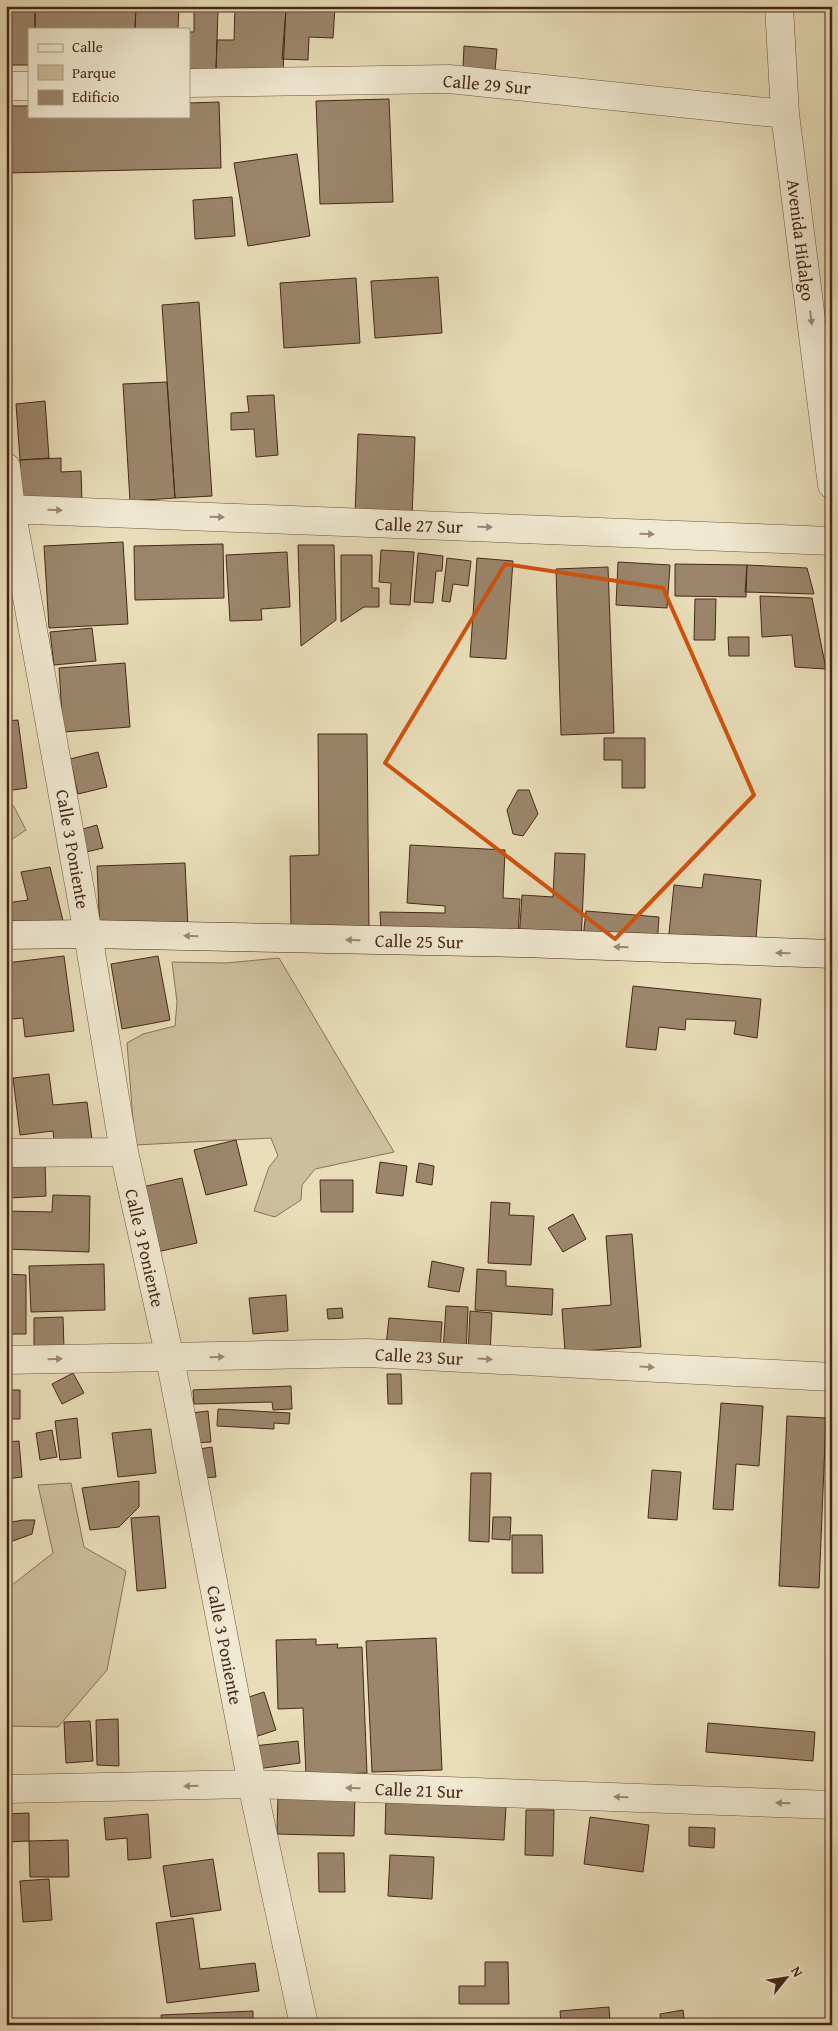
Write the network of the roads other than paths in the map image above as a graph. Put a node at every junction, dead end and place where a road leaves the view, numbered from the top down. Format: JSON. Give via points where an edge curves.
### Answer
{"nodes":[{"id":1,"x":779,"y":6,"type":"edge"},
{"id":2,"x":190,"y":84,"type":"edge"},
{"id":3,"x":6,"y":86,"type":"edge"},
{"id":4,"x":28,"y":86,"type":"edge"},
{"id":5,"x":784,"y":114,"type":"junction"},
{"id":6,"x":6,"y":467,"type":"edge"},
{"id":7,"x":832,"y":485,"type":"edge"},
{"id":8,"x":8,"y":509,"type":"edge"},
{"id":9,"x":832,"y":541,"type":"edge"},
{"id":10,"x":88,"y":934,"type":"junction"},
{"id":11,"x":6,"y":935,"type":"edge"},
{"id":12,"x":832,"y":954,"type":"edge"},
{"id":13,"x":6,"y":1152,"type":"edge"},
{"id":14,"x":124,"y":1152,"type":"junction"},
{"id":15,"x":170,"y":1358,"type":"junction"},
{"id":16,"x":6,"y":1360,"type":"edge"},
{"id":17,"x":832,"y":1377,"type":"edge"},
{"id":18,"x":252,"y":1784,"type":"junction"},
{"id":19,"x":6,"y":1789,"type":"edge"},
{"id":20,"x":832,"y":1805,"type":"edge"},
{"id":21,"x":304,"y":2025,"type":"edge"}],
"edges":[{"from":1,"to":5,"type":"street","name":"Avenida Hidalgo"},
{"from":2,"to":5,"type":"street","name":"Calle 29 Sur","via":[[449,79]]},
{"from":3,"to":4,"type":"street"},
{"from":5,"to":7,"type":"street","name":"Avenida Hidalgo","one_way":true},
{"from":6,"to":8,"type":"street","name":"Calle 3 Poniente"},
{"from":8,"to":9,"type":"street","name":"Calle 27 Sur","one_way":true},
{"from":8,"to":10,"type":"street","name":"Calle 3 Poniente"},
{"from":10,"to":11,"type":"street","name":"Calle 25 Sur"},
{"from":12,"to":10,"type":"street","name":"Calle 25 Sur","one_way":true,"via":[[522,943]]},
{"from":10,"to":14,"type":"street","name":"Calle 3 Poniente"},
{"from":13,"to":14,"type":"street"},
{"from":14,"to":15,"type":"street","name":"Calle 3 Poniente"},
{"from":16,"to":15,"type":"street","name":"Calle 23 Sur","one_way":true},
{"from":15,"to":17,"type":"street","name":"Calle 23 Sur","one_way":true,"via":[[367,1353]]},
{"from":15,"to":18,"type":"street","name":"Calle 3 Poniente"},
{"from":18,"to":19,"type":"street","name":"Calle 21 Sur","one_way":true},
{"from":20,"to":18,"type":"street","name":"Calle 21 Sur","one_way":true},
{"from":18,"to":21,"type":"street","name":"Calle 3 Poniente"}]}
